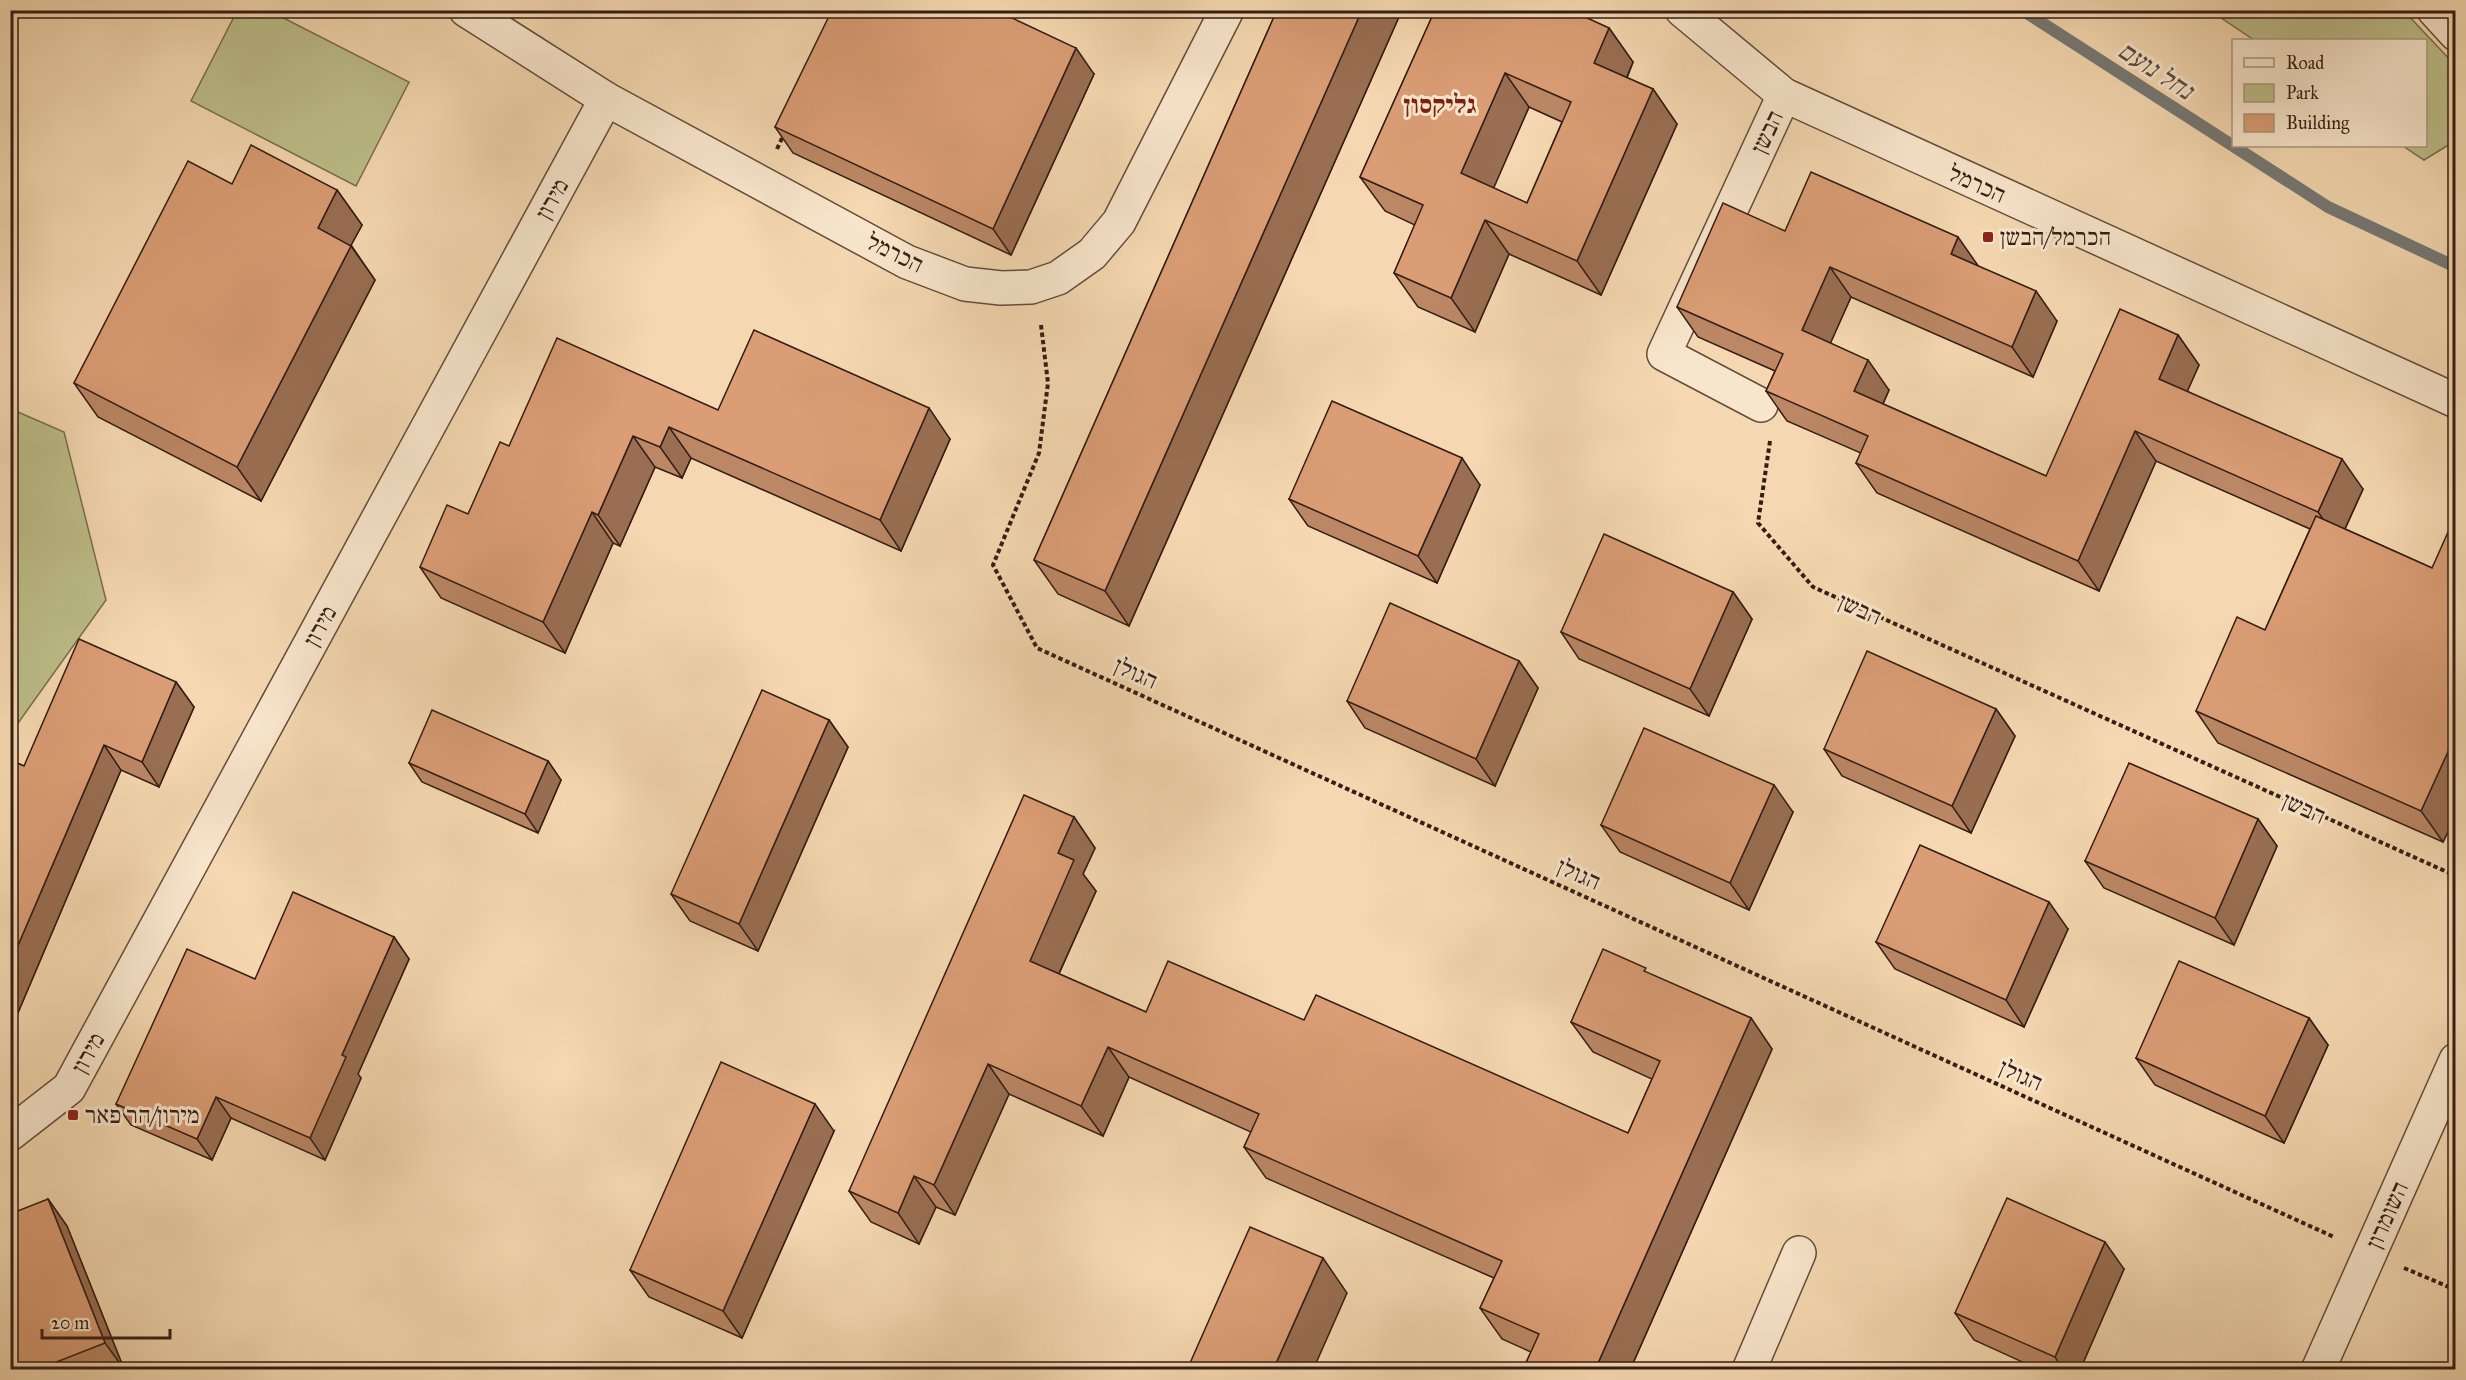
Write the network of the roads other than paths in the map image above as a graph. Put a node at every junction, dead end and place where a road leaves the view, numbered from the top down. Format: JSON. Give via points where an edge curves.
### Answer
{"nodes":[{"id":1,"x":466,"y":10,"type":"edge"},
{"id":2,"x":1227,"y":10,"type":"edge"},
{"id":3,"x":1682,"y":10,"type":"edge"},
{"id":4,"x":2434,"y":10,"type":"edge"},
{"id":5,"x":2456,"y":34,"type":"edge"},
{"id":6,"x":1784,"y":96,"type":"junction"},
{"id":7,"x":606,"y":99,"type":"junction"},
{"id":8,"x":2456,"y":401,"type":"edge"},
{"id":9,"x":1761,"y":405,"type":"road end"},
{"id":10,"x":2456,"y":1060,"type":"edge"},
{"id":11,"x":10,"y":1134,"type":"edge"},
{"id":12,"x":1799,"y":1254,"type":"dead end"},
{"id":13,"x":1749,"y":1370,"type":"edge"},
{"id":14,"x":2318,"y":1370,"type":"edge"}],
"edges":[{"from":1,"to":7,"type":"street","name":"הכרמל"},
{"from":2,"to":7,"type":"street","name":"הכרמל","via":[[1119,222],[1092,254],[1058,278],[1031,287],[964,284],[907,262]]},
{"from":3,"to":6,"type":"street","name":"הכרמל"},
{"from":4,"to":5,"type":"street"},
{"from":6,"to":8,"type":"street","name":"הכרמל"},
{"from":6,"to":9,"type":"street","name":"הבשן","via":[[1664,354]]},
{"from":7,"to":11,"type":"street","name":"מירון","via":[[69,1088]]},
{"from":10,"to":14,"type":"street","name":"השומרון"},
{"from":12,"to":13,"type":"street"}]}
